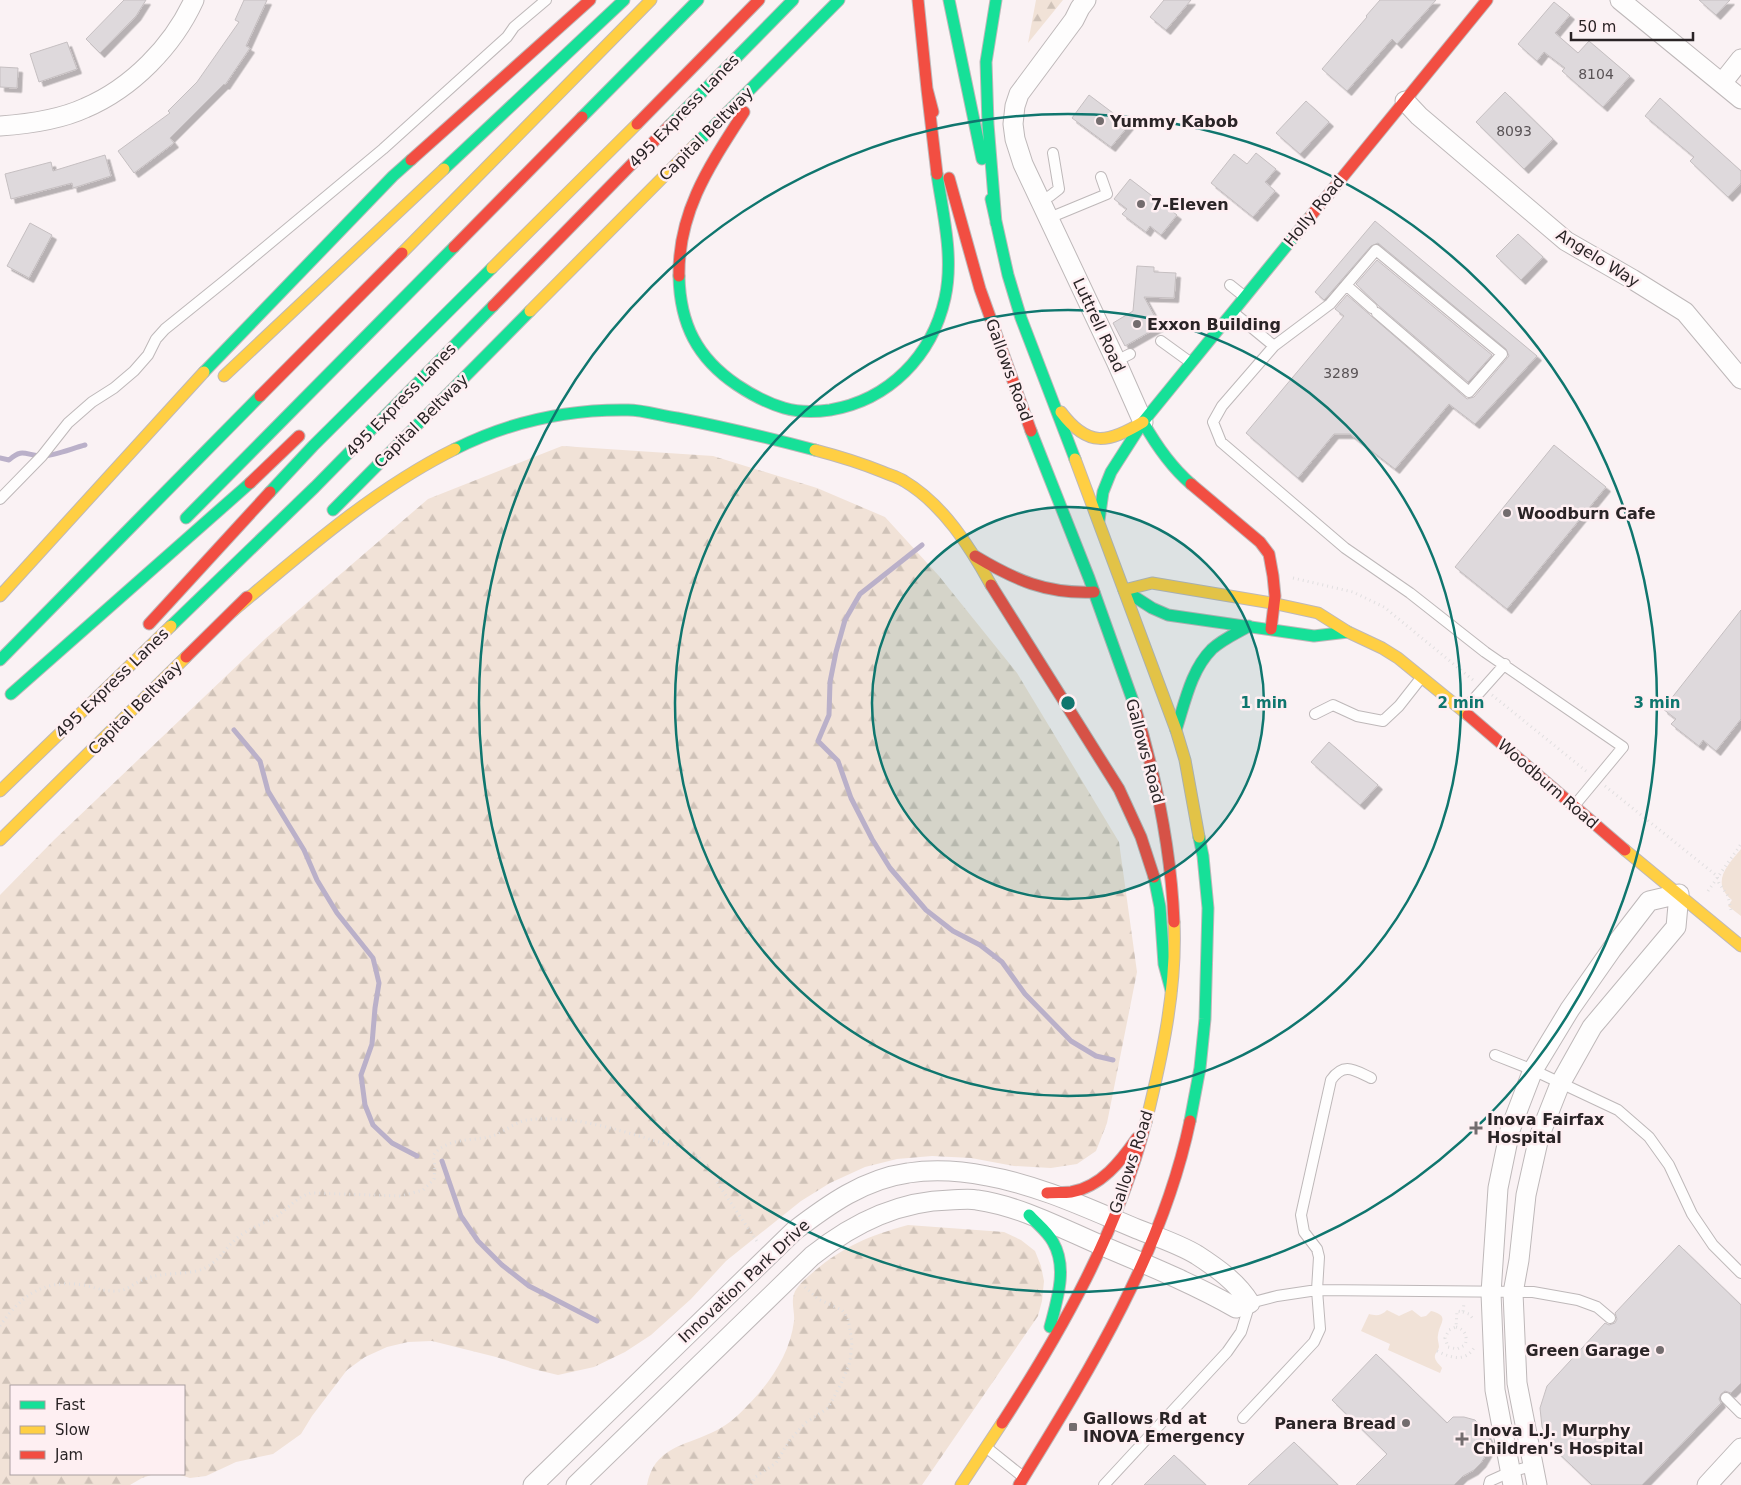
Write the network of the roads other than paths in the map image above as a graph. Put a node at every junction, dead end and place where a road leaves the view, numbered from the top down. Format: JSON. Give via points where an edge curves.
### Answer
{"nodes":[{"id":1,"x":194,"y":0,"type":"edge"},
{"id":2,"x":546,"y":0,"type":"edge"},
{"id":3,"x":590,"y":0,"type":"edge"},
{"id":4,"x":624,"y":0,"type":"edge"},
{"id":5,"x":651,"y":0,"type":"edge"},
{"id":6,"x":698,"y":0,"type":"edge"},
{"id":7,"x":758,"y":0,"type":"edge"},
{"id":8,"x":793,"y":0,"type":"edge"},
{"id":9,"x":840,"y":0,"type":"edge"},
{"id":10,"x":918,"y":0,"type":"edge"},
{"id":11,"x":949,"y":0,"type":"edge"},
{"id":12,"x":996,"y":0,"type":"edge"},
{"id":13,"x":1086,"y":0,"type":"edge"},
{"id":14,"x":1487,"y":0,"type":"edge"},
{"id":15,"x":1620,"y":0,"type":"edge"},
{"id":16,"x":1741,"y":59,"type":"edge"},
{"id":17,"x":775,"y":65,"type":"junction"},
{"id":18,"x":1722,"y":83,"type":"junction"},
{"id":19,"x":927,"y":89,"type":"junction"},
{"id":20,"x":1741,"y":99,"type":"edge"},
{"id":21,"x":1404,"y":102,"type":"junction"},
{"id":22,"x":0,"y":126,"type":"edge"},
{"id":23,"x":1053,"y":153,"type":"dead end"},
{"id":24,"x":1100,"y":177,"type":"dead end"},
{"id":25,"x":1040,"y":200,"type":"junction"},
{"id":26,"x":1049,"y":218,"type":"junction"},
{"id":27,"x":996,"y":223,"type":"junction"},
{"id":28,"x":1230,"y":285,"type":"dead end"},
{"id":29,"x":1346,"y":285,"type":"junction"},
{"id":30,"x":1245,"y":297,"type":"junction"},
{"id":31,"x":1233,"y":312,"type":"junction"},
{"id":32,"x":1160,"y":341,"type":"dead end"},
{"id":33,"x":1274,"y":346,"type":"junction"},
{"id":34,"x":1191,"y":363,"type":"junction"},
{"id":35,"x":1741,"y":379,"type":"edge"},
{"id":36,"x":213,"y":386,"type":"dead end"},
{"id":37,"x":1052,"y":399,"type":"junction"},
{"id":38,"x":1143,"y":422,"type":"junction"},
{"id":39,"x":170,"y":427,"type":"dead end"},
{"id":40,"x":307,"y":428,"type":"dead end"},
{"id":41,"x":0,"y":500,"type":"edge"},
{"id":42,"x":1099,"y":520,"type":"junction"},
{"id":43,"x":176,"y":528,"type":"dead end"},
{"id":44,"x":55,"y":535,"type":"junction"},
{"id":45,"x":974,"y":555,"type":"junction"},
{"id":46,"x":135,"y":569,"type":"dead end"},
{"id":47,"x":1109,"y":591,"type":"junction"},
{"id":48,"x":0,"y":596,"type":"edge"},
{"id":49,"x":1274,"y":604,"type":"junction"},
{"id":50,"x":233,"y":611,"type":"junction"},
{"id":51,"x":1249,"y":626,"type":"junction"},
{"id":52,"x":1271,"y":629,"type":"junction"},
{"id":53,"x":141,"y":632,"type":"dead end"},
{"id":54,"x":1348,"y":632,"type":"junction"},
{"id":55,"x":0,"y":660,"type":"edge"},
{"id":56,"x":1504,"y":664,"type":"junction"},
{"id":57,"x":1422,"y":677,"type":"junction"},
{"id":58,"x":80,"y":697,"type":"dead end"},
{"id":59,"x":1463,"y":711,"type":"junction"},
{"id":60,"x":1315,"y":714,"type":"dead end"},
{"id":61,"x":1176,"y":730,"type":"junction"},
{"id":62,"x":0,"y":784,"type":"edge"},
{"id":63,"x":0,"y":791,"type":"edge"},
{"id":64,"x":1574,"y":807,"type":"junction"},
{"id":65,"x":0,"y":840,"type":"edge"},
{"id":66,"x":1679,"y":894,"type":"junction"},
{"id":67,"x":1741,"y":946,"type":"edge"},
{"id":68,"x":1172,"y":990,"type":"junction"},
{"id":69,"x":1495,"y":1056,"type":"dead end"},
{"id":70,"x":1533,"y":1070,"type":"junction"},
{"id":71,"x":1372,"y":1078,"type":"dead end"},
{"id":72,"x":1560,"y":1084,"type":"junction"},
{"id":73,"x":1144,"y":1127,"type":"junction"},
{"id":74,"x":1047,"y":1193,"type":"junction"},
{"id":75,"x":1029,"y":1215,"type":"junction"},
{"id":76,"x":1113,"y":1219,"type":"junction"},
{"id":77,"x":1154,"y":1236,"type":"junction"},
{"id":78,"x":1102,"y":1246,"type":"junction"},
{"id":79,"x":1143,"y":1263,"type":"junction"},
{"id":80,"x":1741,"y":1273,"type":"edge"},
{"id":81,"x":1317,"y":1290,"type":"junction"},
{"id":82,"x":1491,"y":1293,"type":"junction"},
{"id":83,"x":1513,"y":1293,"type":"junction"},
{"id":84,"x":1250,"y":1303,"type":"junction"},
{"id":85,"x":1610,"y":1318,"type":"dead end"},
{"id":86,"x":1040,"y":1362,"type":"junction"},
{"id":87,"x":1726,"y":1398,"type":"dead end"},
{"id":88,"x":1741,"y":1412,"type":"edge"},
{"id":89,"x":1243,"y":1418,"type":"dead end"},
{"id":90,"x":986,"y":1447,"type":"junction"},
{"id":91,"x":1741,"y":1448,"type":"edge"},
{"id":92,"x":1532,"y":1466,"type":"junction"},
{"id":93,"x":1511,"y":1478,"type":"edge"},
{"id":94,"x":1025,"y":1482,"type":"edge"},
{"id":95,"x":533,"y":1485,"type":"edge"},
{"id":96,"x":576,"y":1485,"type":"edge"},
{"id":97,"x":961,"y":1485,"type":"edge"},
{"id":98,"x":1105,"y":1485,"type":"edge"},
{"id":99,"x":1489,"y":1485,"type":"edge"},
{"id":100,"x":1537,"y":1485,"type":"edge"},
{"id":101,"x":1708,"y":1485,"type":"edge"}],
"edges":[{"from":1,"to":22,"type":"street","via":[[172,37],[127,84],[84,109],[51,119]]},
{"from":2,"to":41,"type":"lane","via":[[383,149],[165,329],[134,371],[68,423]]},
{"from":3,"to":44,"type":"main road","via":[[393,176],[204,372]]},
{"from":4,"to":36,"type":"main road"},
{"from":5,"to":55,"type":"main road"},
{"from":6,"to":43,"type":"main road"},
{"from":7,"to":53,"type":"main road","via":[[312,446]]},
{"from":8,"to":63,"type":"main road","name":"495 Express Lanes","via":[[315,487]]},
{"from":9,"to":17,"type":"main road","name":"Capital Beltway"},
{"from":10,"to":19,"type":"main road","name":"Gallows Road"},
{"from":11,"to":27,"type":"main road","name":"Gallows Road"},
{"from":12,"to":27,"type":"main road","via":[[986,62]]},
{"from":13,"to":25,"type":"street","name":"Luttrell Road","via":[[1023,86],[1015,106],[1015,140]]},
{"from":14,"to":21,"type":"main road","name":"Holly Road"},
{"from":15,"to":18,"type":"street"},
{"from":16,"to":18,"type":"street"},
{"from":17,"to":19,"type":"main road","via":[[720,150],[694,200],[685,224],[679,280],[687,325],[704,356],[738,388],[761,401],[786,409],[812,412],[845,408],[872,398],[908,371],[926,347],[940,316],[949,248]]},
{"from":17,"to":50,"type":"main road","name":"Capital Beltway"},
{"from":18,"to":20,"type":"street"},
{"from":19,"to":47,"type":"main road","name":"Gallows Road","via":[[957,213],[992,326],[1043,461]]},
{"from":21,"to":30,"type":"main road","name":"Holly Road"},
{"from":21,"to":35,"type":"street","name":"Angelo Way","via":[[1566,241],[1685,312]]},
{"from":23,"to":25,"type":"lane","via":[[1059,189]]},
{"from":24,"to":26,"type":"lane","via":[[1106,194]]},
{"from":25,"to":26,"type":"street","name":"Luttrell Road"},
{"from":26,"to":38,"type":"street","name":"Luttrell Road","via":[[1079,269],[1123,358]]},
{"from":27,"to":37,"type":"main road","name":"Gallows Road","via":[[1021,318]]},
{"from":28,"to":30,"type":"lane"},
{"from":29,"to":29,"type":"lane","via":[[1376,250],[1502,354],[1469,392]]},
{"from":29,"to":33,"type":"lane","via":[[1330,304]]},
{"from":30,"to":31,"type":"main road","name":"Holly Road"},
{"from":31,"to":33,"type":"lane"},
{"from":31,"to":34,"type":"main road","name":"Holly Road"},
{"from":32,"to":34,"type":"lane"},
{"from":33,"to":56,"type":"lane","via":[[1222,406],[1213,422],[1221,442],[1345,548]]},
{"from":34,"to":38,"type":"main road","name":"Holly Road"},
{"from":37,"to":38,"type":"main road","via":[[1068,422],[1087,437],[1120,435]]},
{"from":37,"to":42,"type":"main road","name":"Gallows Road"},
{"from":38,"to":42,"type":"main road","via":[[1111,472],[1103,492]]},
{"from":38,"to":49,"type":"main road","name":"Luttrell Road","via":[[1156,446],[1183,477],[1260,542],[1269,554]]},
{"from":39,"to":44,"type":"main road"},
{"from":40,"to":46,"type":"main road","via":[[243,490],[9,697]]},
{"from":42,"to":47,"type":"main road","name":"Gallows Road"},
{"from":44,"to":48,"type":"main road"},
{"from":45,"to":47,"type":"main road","name":"Woodburn Road","via":[[1027,584],[1083,593]]},
{"from":45,"to":50,"type":"main road","via":[[922,494],[904,480],[851,459],[683,419],[630,410],[588,411],[520,423],[471,441],[428,462],[341,522]]},
{"from":45,"to":68,"type":"main road","via":[[1119,788],[1134,820],[1157,889],[1164,966]]},
{"from":47,"to":49,"type":"main road","name":"Woodburn Road","via":[[1152,583]]},
{"from":47,"to":51,"type":"main road","via":[[1168,614]]},
{"from":47,"to":61,"type":"main road","name":"Gallows Road","via":[[1150,653]]},
{"from":47,"to":68,"type":"main road","name":"Gallows Road","via":[[1164,824],[1172,881],[1175,952]]},
{"from":49,"to":52,"type":"main road","name":"Luttrell Road"},
{"from":49,"to":54,"type":"main road","name":"Woodburn Road","via":[[1318,613]]},
{"from":50,"to":65,"type":"main road","name":"Capital Beltway"},
{"from":51,"to":52,"type":"main road"},
{"from":51,"to":61,"type":"main road","via":[[1220,642],[1202,660],[1189,687]]},
{"from":52,"to":54,"type":"main road","via":[[1314,636]]},
{"from":54,"to":57,"type":"main road","name":"Woodburn Road","via":[[1382,648]]},
{"from":56,"to":59,"type":"lane"},
{"from":56,"to":64,"type":"lane","via":[[1623,747]]},
{"from":57,"to":59,"type":"main road","name":"Woodburn Road"},
{"from":57,"to":60,"type":"lane","via":[[1383,720],[1357,716],[1333,705]]},
{"from":58,"to":62,"type":"main road"},
{"from":59,"to":64,"type":"main road","name":"Woodburn Road"},
{"from":61,"to":77,"type":"main road","name":"Gallows Road","via":[[1204,856],[1208,908],[1206,1019],[1189,1124]]},
{"from":64,"to":66,"type":"main road","name":"Woodburn Road"},
{"from":66,"to":67,"type":"main road","name":"Woodburn Road"},
{"from":66,"to":70,"type":"street","via":[[1649,901],[1570,1009]]},
{"from":66,"to":72,"type":"street","via":[[1676,927],[1592,1027]]},
{"from":68,"to":73,"type":"main road","name":"Gallows Road","via":[[1158,1074]]},
{"from":69,"to":70,"type":"lane"},
{"from":70,"to":72,"type":"lane"},
{"from":70,"to":82,"type":"street","via":[[1510,1130],[1498,1188]]},
{"from":71,"to":81,"type":"lane","via":[[1349,1068],[1343,1069],[1334,1076],[1327,1091],[1300,1215],[1304,1232],[1319,1257]]},
{"from":72,"to":80,"type":"lane","via":[[1618,1110],[1649,1137],[1669,1165],[1692,1214],[1713,1246]]},
{"from":72,"to":83,"type":"street","via":[[1538,1137],[1526,1195]]},
{"from":73,"to":74,"type":"main road","via":[[1119,1162],[1096,1181],[1070,1192]]},
{"from":73,"to":76,"type":"main road","name":"Gallows Road"},
{"from":74,"to":76,"type":"street","name":"Innovation Park Drive"},
{"from":74,"to":95,"type":"street","name":"Innovation Park Drive","via":[[1010,1181],[964,1172],[908,1173],[884,1178],[833,1202],[794,1231]]},
{"from":75,"to":78,"type":"street","name":"Innovation Park Drive"},
{"from":75,"to":86,"type":"main road","via":[[1056,1248],[1060,1275],[1055,1310]]},
{"from":75,"to":96,"type":"street","name":"Innovation Park Drive","via":[[975,1199],[924,1202],[879,1214],[844,1232],[812,1256]]},
{"from":76,"to":77,"type":"street","name":"Innovation Park Drive"},
{"from":76,"to":78,"type":"main road","name":"Gallows Road"},
{"from":77,"to":79,"type":"main road","name":"Gallows Road"},
{"from":77,"to":84,"type":"street","name":"Innovation Park Drive","via":[[1195,1254],[1227,1276]]},
{"from":78,"to":79,"type":"street","name":"Innovation Park Drive"},
{"from":78,"to":86,"type":"main road","name":"Gallows Road","via":[[1088,1278]]},
{"from":79,"to":84,"type":"street","name":"Innovation Park Drive","via":[[1236,1308]]},
{"from":79,"to":94,"type":"main road","name":"Gallows Road","via":[[1083,1380]]},
{"from":81,"to":82,"type":"lane"},
{"from":81,"to":84,"type":"lane"},
{"from":81,"to":89,"type":"lane","via":[[1320,1329],[1314,1342]]},
{"from":82,"to":83,"type":"lane"},
{"from":82,"to":93,"type":"street","via":[[1495,1390]]},
{"from":83,"to":85,"type":"lane","via":[[1533,1292],[1578,1300],[1597,1307]]},
{"from":83,"to":92,"type":"street","via":[[1517,1383]]},
{"from":84,"to":98,"type":"lane","via":[[1241,1332],[1227,1352]]},
{"from":86,"to":90,"type":"main road","name":"Gallows Road"},
{"from":87,"to":88,"type":"lane"},
{"from":90,"to":94,"type":"lane"},
{"from":90,"to":97,"type":"main road","name":"Gallows Road"},
{"from":91,"to":101,"type":"street"},
{"from":92,"to":93,"type":"lane"},
{"from":92,"to":100,"type":"street"},
{"from":93,"to":99,"type":"lane","via":[[1490,1481]]}]}
